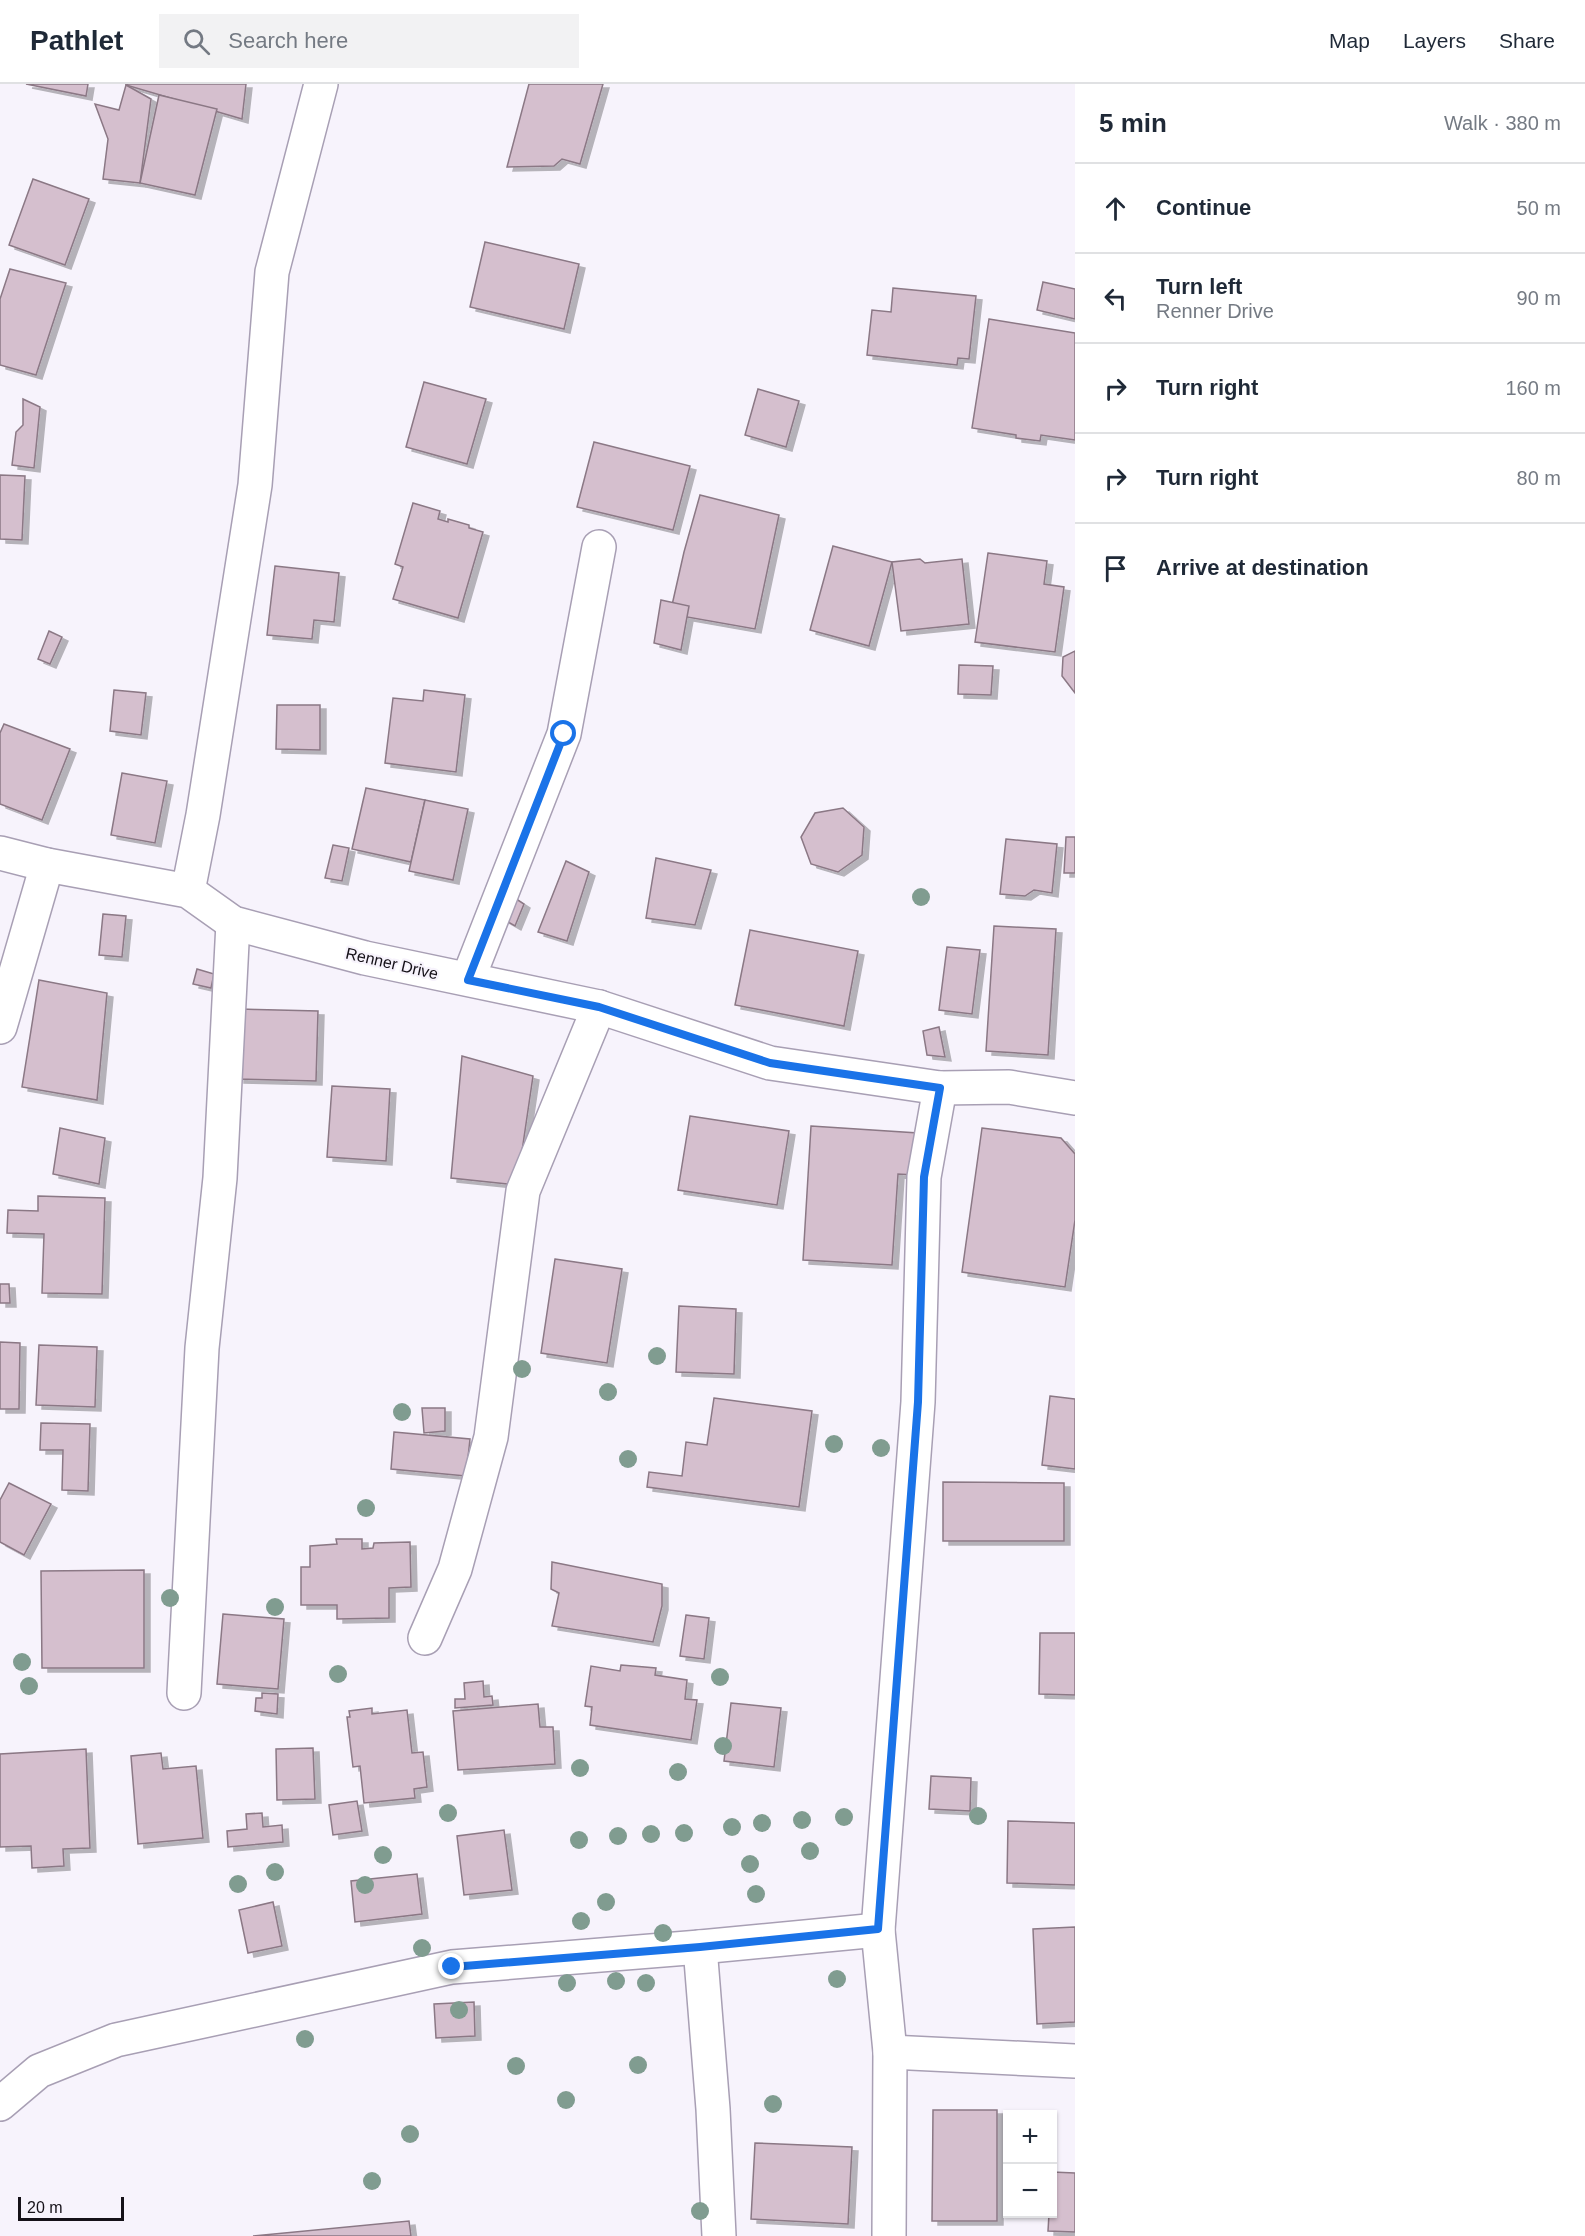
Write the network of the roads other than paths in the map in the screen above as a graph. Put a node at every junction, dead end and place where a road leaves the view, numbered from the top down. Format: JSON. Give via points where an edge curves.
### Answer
{"nodes":[{"id":1,"x":321,"y":84,"type":"edge"},
{"id":2,"x":599,"y":547,"type":"dead end"},
{"id":3,"x":0,"y":853,"type":"edge"},
{"id":4,"x":47,"y":865,"type":"junction"},
{"id":5,"x":188,"y":891,"type":"junction"},
{"id":6,"x":233,"y":923,"type":"junction"},
{"id":7,"x":468,"y":980,"type":"junction"},
{"id":8,"x":599,"y":1007,"type":"junction"},
{"id":9,"x":0,"y":1027,"type":"edge"},
{"id":10,"x":940,"y":1088,"type":"junction"},
{"id":11,"x":1075,"y":1098,"type":"edge"},
{"id":12,"x":425,"y":1638,"type":"dead end"},
{"id":13,"x":184,"y":1693,"type":"dead end"},
{"id":14,"x":878,"y":1929,"type":"junction"},
{"id":15,"x":700,"y":1947,"type":"junction"},
{"id":16,"x":890,"y":2052,"type":"junction"},
{"id":17,"x":1075,"y":2061,"type":"edge"},
{"id":18,"x":0,"y":2104,"type":"edge"},
{"id":19,"x":719,"y":2236,"type":"edge"},
{"id":20,"x":889,"y":2236,"type":"edge"}],
"edges":[{"from":1,"to":5,"type":"street","via":[[272,272],[255,485]]},
{"from":2,"to":7,"type":"street","via":[[564,734]]},
{"from":3,"to":4,"type":"street","name":"Renner Drive"},
{"from":4,"to":5,"type":"street","name":"Renner Drive"},
{"from":4,"to":9,"type":"street"},
{"from":5,"to":6,"type":"street","name":"Renner Drive"},
{"from":6,"to":7,"type":"street","name":"Renner Drive"},
{"from":6,"to":13,"type":"street","via":[[220,1178],[202,1348]]},
{"from":7,"to":8,"type":"street","name":"Renner Drive"},
{"from":8,"to":10,"type":"street","name":"Renner Drive","via":[[770,1063]]},
{"from":8,"to":12,"type":"street","via":[[523,1191],[491,1437],[455,1569]]},
{"from":10,"to":11,"type":"street","name":"Renner Drive","via":[[1009,1087]]},
{"from":10,"to":14,"type":"street","via":[[924,1177],[918,1402]]},
{"from":14,"to":15,"type":"street"},
{"from":14,"to":16,"type":"street"},
{"from":15,"to":18,"type":"street","via":[[452,1967],[116,2040],[39,2071]]},
{"from":15,"to":19,"type":"street"},
{"from":16,"to":17,"type":"street"},
{"from":16,"to":20,"type":"street"}]}
